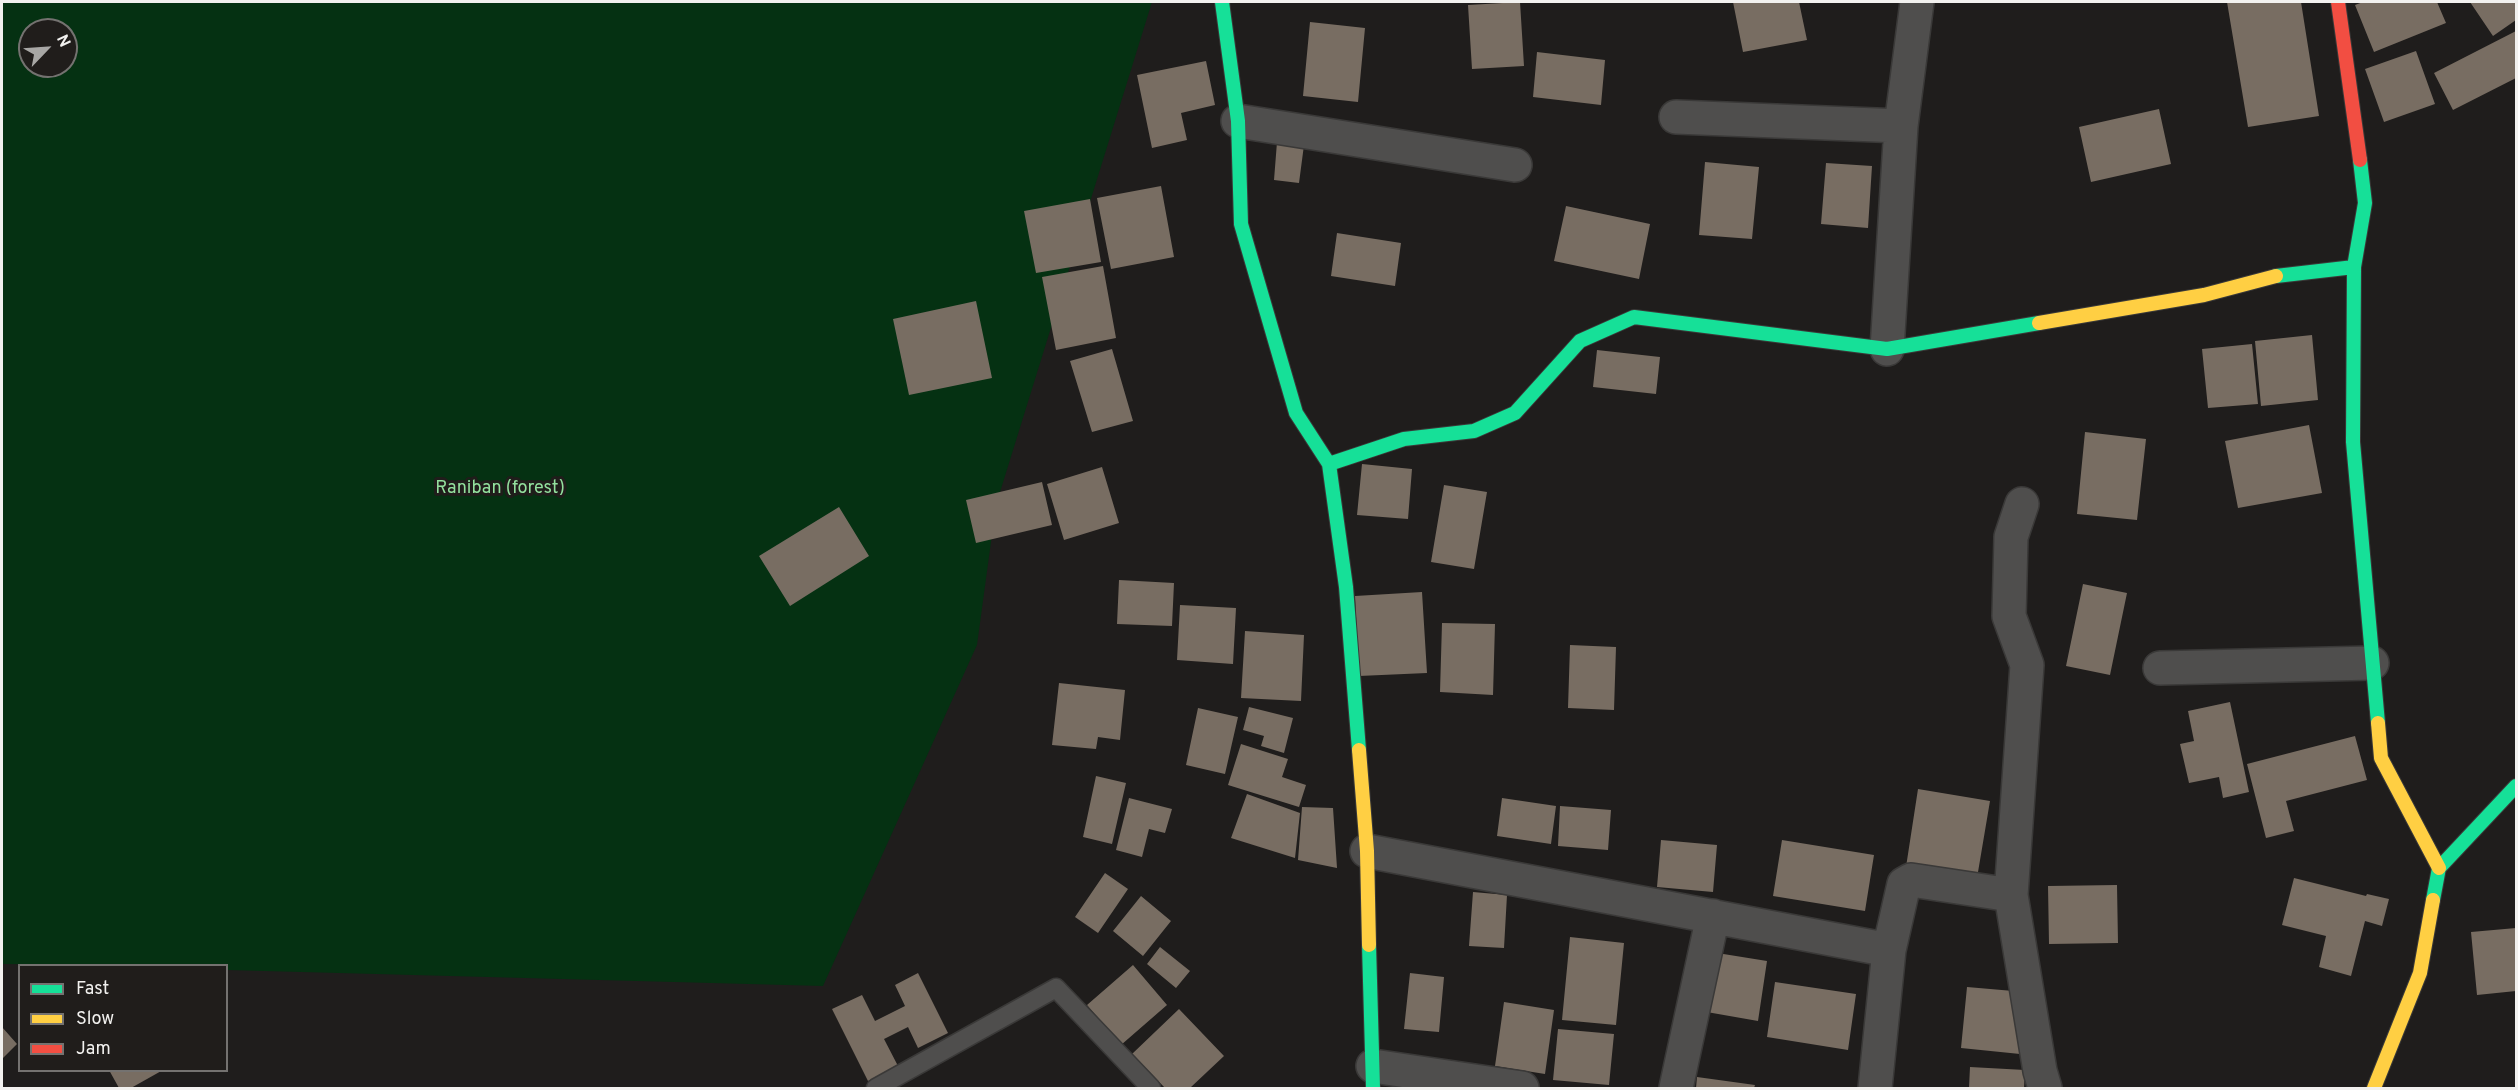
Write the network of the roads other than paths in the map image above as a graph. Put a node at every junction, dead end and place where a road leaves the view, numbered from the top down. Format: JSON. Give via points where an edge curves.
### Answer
{"nodes":[{"id":1,"x":1222,"y":2,"type":"edge"},
{"id":2,"x":1917,"y":2,"type":"edge"},
{"id":3,"x":2338,"y":2,"type":"edge"},
{"id":4,"x":1676,"y":117,"type":"dead end"},
{"id":5,"x":1238,"y":120,"type":"junction"},
{"id":6,"x":1901,"y":126,"type":"junction"},
{"id":7,"x":1515,"y":165,"type":"dead end"},
{"id":8,"x":2354,"y":267,"type":"junction"},
{"id":9,"x":1887,"y":349,"type":"junction"},
{"id":10,"x":1329,"y":464,"type":"junction"},
{"id":11,"x":2022,"y":504,"type":"dead end"},
{"id":12,"x":2372,"y":663,"type":"junction"},
{"id":13,"x":2160,"y":669,"type":"dead end"},
{"id":14,"x":2517,"y":786,"type":"edge"},
{"id":15,"x":1367,"y":851,"type":"junction"},
{"id":16,"x":2439,"y":868,"type":"junction"},
{"id":17,"x":2011,"y":895,"type":"junction"},
{"id":18,"x":1713,"y":916,"type":"junction"},
{"id":19,"x":1889,"y":950,"type":"junction"},
{"id":20,"x":1373,"y":1077,"type":"edge"},
{"id":21,"x":876,"y":1089,"type":"edge"},
{"id":22,"x":1151,"y":1089,"type":"edge"},
{"id":23,"x":1522,"y":1089,"type":"edge"},
{"id":24,"x":1676,"y":1089,"type":"edge"},
{"id":25,"x":1875,"y":1089,"type":"edge"},
{"id":26,"x":2045,"y":1089,"type":"edge"},
{"id":27,"x":2374,"y":1089,"type":"edge"}],
"edges":[{"from":1,"to":5,"type":"street"},
{"from":2,"to":6,"type":"street"},
{"from":3,"to":8,"type":"street","via":[[2365,203]]},
{"from":4,"to":6,"type":"street"},
{"from":5,"to":7,"type":"street"},
{"from":5,"to":10,"type":"street","via":[[1241,224],[1296,413]]},
{"from":6,"to":9,"type":"street"},
{"from":8,"to":9,"type":"street","via":[[2281,275],[2204,295]]},
{"from":8,"to":12,"type":"street","via":[[2354,442]]},
{"from":9,"to":10,"type":"street","via":[[1634,317],[1580,341],[1515,413],[1474,431],[1404,439]]},
{"from":10,"to":15,"type":"street","via":[[1346,587]]},
{"from":11,"to":17,"type":"street","via":[[2012,537],[2009,616],[2027,665]]},
{"from":12,"to":13,"type":"street"},
{"from":12,"to":16,"type":"street","via":[[2381,758]]},
{"from":14,"to":16,"type":"street"},
{"from":15,"to":18,"type":"street"},
{"from":15,"to":20,"type":"street"},
{"from":16,"to":27,"type":"street","via":[[2420,974]]},
{"from":17,"to":19,"type":"street","via":[[1911,880],[1904,884]]},
{"from":17,"to":26,"type":"street"},
{"from":18,"to":19,"type":"street"},
{"from":18,"to":24,"type":"street"},
{"from":19,"to":25,"type":"street"},
{"from":20,"to":23,"type":"street"},
{"from":21,"to":22,"type":"lane","via":[[1056,988]]}]}
